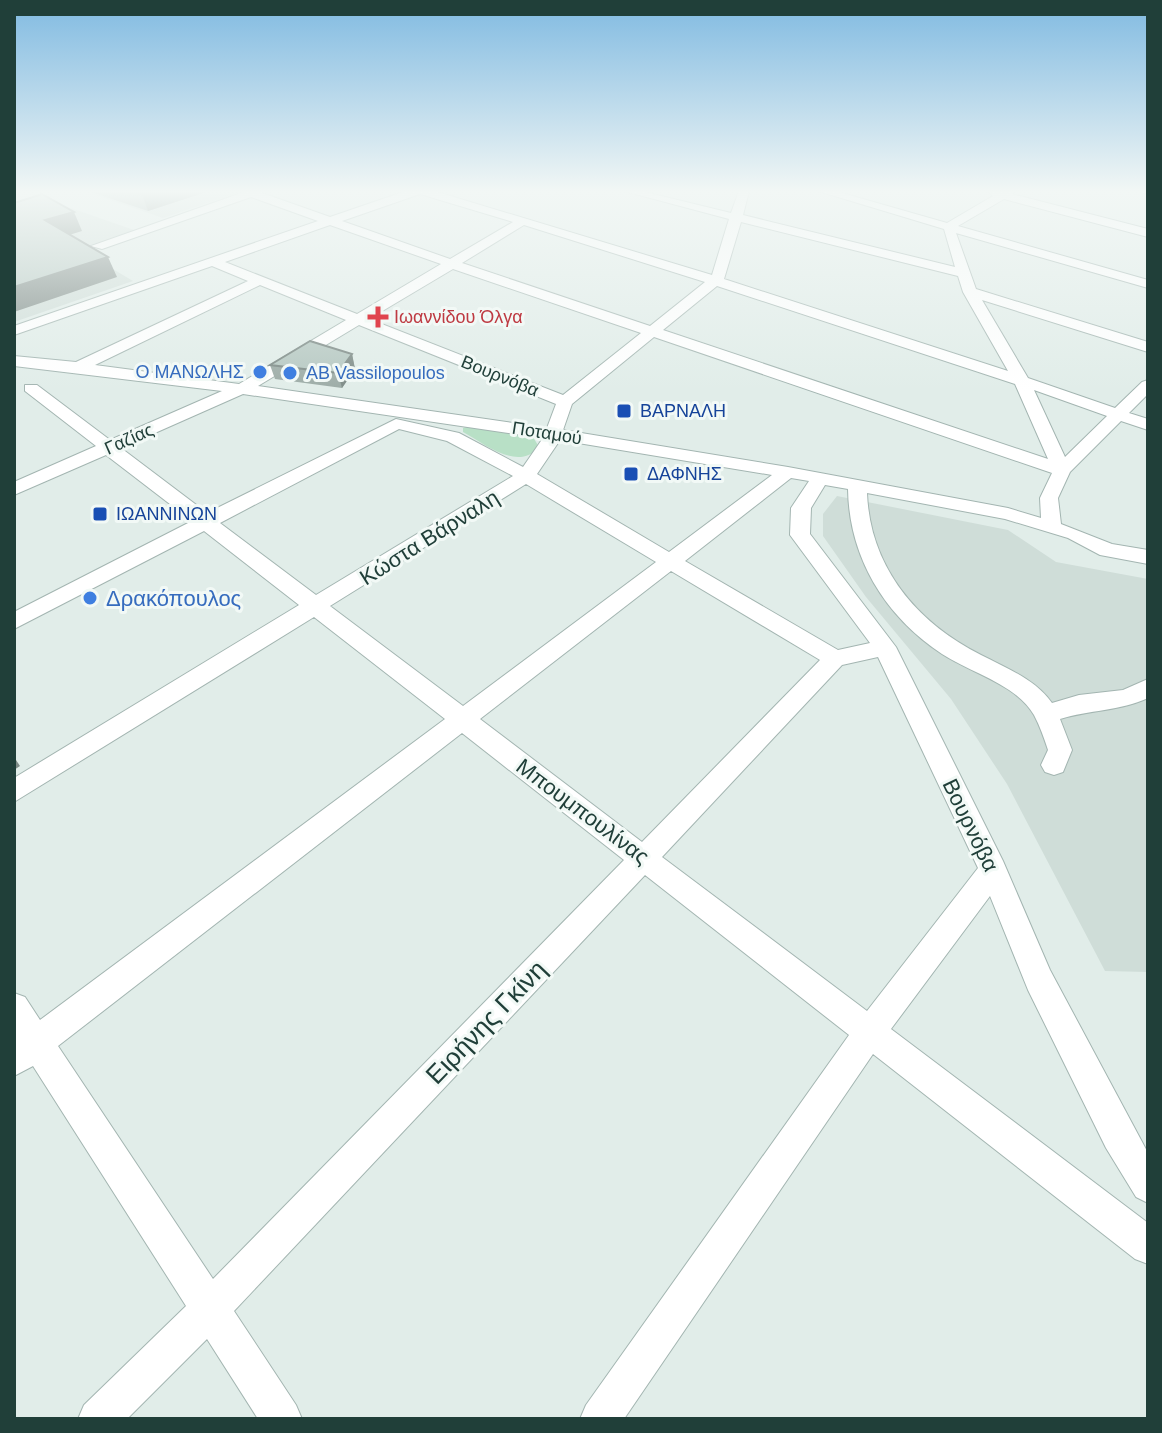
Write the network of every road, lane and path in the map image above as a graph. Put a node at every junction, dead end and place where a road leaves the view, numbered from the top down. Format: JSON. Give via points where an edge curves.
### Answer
{"nodes":[{"id":1,"x":225,"y":258,"type":"edge"},
{"id":2,"x":434,"y":258,"type":"edge"},
{"id":3,"x":462,"y":258,"type":"edge"},
{"id":4,"x":646,"y":258,"type":"edge"},
{"id":5,"x":724,"y":258,"type":"edge"},
{"id":6,"x":901,"y":258,"type":"edge"},
{"id":7,"x":958,"y":258,"type":"edge"},
{"id":8,"x":1057,"y":258,"type":"edge"},
{"id":9,"x":213,"y":262,"type":"junction"},
{"id":10,"x":452,"y":264,"type":"junction"},
{"id":11,"x":962,"y":273,"type":"junction"},
{"id":12,"x":717,"y":279,"type":"junction"},
{"id":13,"x":260,"y":280,"type":"junction"},
{"id":14,"x":1148,"y":284,"type":"edge"},
{"id":15,"x":970,"y":292,"type":"junction"},
{"id":16,"x":360,"y":319,"type":"junction"},
{"id":17,"x":14,"y":331,"type":"edge"},
{"id":18,"x":653,"y":333,"type":"junction"},
{"id":19,"x":1148,"y":347,"type":"edge"},
{"id":20,"x":18,"y":356,"type":"edge"},
{"id":21,"x":78,"y":367,"type":"junction"},
{"id":22,"x":14,"y":373,"type":"edge"},
{"id":23,"x":44,"y":376,"type":"junction"},
{"id":24,"x":1020,"y":378,"type":"junction"},
{"id":25,"x":1148,"y":385,"type":"edge"},
{"id":26,"x":243,"y":388,"type":"junction"},
{"id":27,"x":22,"y":392,"type":"edge"},
{"id":28,"x":222,"y":398,"type":"junction"},
{"id":29,"x":565,"y":402,"type":"junction"},
{"id":30,"x":1119,"y":414,"type":"junction"},
{"id":31,"x":396,"y":424,"type":"junction"},
{"id":32,"x":1148,"y":425,"type":"edge"},
{"id":33,"x":554,"y":434,"type":"junction"},
{"id":34,"x":110,"y":447,"type":"junction"},
{"id":35,"x":1062,"y":470,"type":"junction"},
{"id":36,"x":788,"y":472,"type":"junction"},
{"id":37,"x":526,"y":476,"type":"junction"},
{"id":38,"x":820,"y":478,"type":"junction"},
{"id":39,"x":857,"y":485,"type":"junction"},
{"id":40,"x":14,"y":489,"type":"edge"},
{"id":41,"x":207,"y":522,"type":"junction"},
{"id":42,"x":1052,"y":526,"type":"junction"},
{"id":43,"x":1075,"y":534,"type":"junction"},
{"id":44,"x":1148,"y":540,"type":"edge"},
{"id":45,"x":1148,"y":557,"type":"edge"},
{"id":46,"x":669,"y":562,"type":"junction"},
{"id":47,"x":318,"y":607,"type":"junction"},
{"id":48,"x":14,"y":621,"type":"edge"},
{"id":49,"x":885,"y":647,"type":"junction"},
{"id":50,"x":835,"y":659,"type":"junction"},
{"id":51,"x":1148,"y":688,"type":"edge"},
{"id":52,"x":1046,"y":714,"type":"junction"},
{"id":53,"x":463,"y":719,"type":"junction"},
{"id":54,"x":1054,"y":765,"type":"dead end"},
{"id":55,"x":14,"y":791,"type":"edge"},
{"id":56,"x":644,"y":858,"type":"junction"},
{"id":57,"x":993,"y":870,"type":"junction"},
{"id":58,"x":14,"y":1008,"type":"edge"},
{"id":59,"x":870,"y":1032,"type":"junction"},
{"id":60,"x":25,"y":1051,"type":"edge"},
{"id":61,"x":1148,"y":1185,"type":"edge"},
{"id":62,"x":1148,"y":1246,"type":"edge"},
{"id":63,"x":210,"y":1309,"type":"junction"},
{"id":64,"x":98,"y":1419,"type":"edge"},
{"id":65,"x":282,"y":1419,"type":"edge"},
{"id":66,"x":600,"y":1419,"type":"edge"}],
"edges":[{"from":1,"to":9,"type":"street"},
{"from":2,"to":10,"type":"street"},
{"from":3,"to":10,"type":"street","name":"Γαζίας"},
{"from":4,"to":12,"type":"street"},
{"from":5,"to":12,"type":"street"},
{"from":6,"to":11,"type":"street"},
{"from":7,"to":11,"type":"street"},
{"from":8,"to":14,"type":"street"},
{"from":9,"to":13,"type":"street","name":"Βουρνόβα"},
{"from":9,"to":17,"type":"street"},
{"from":10,"to":16,"type":"street","name":"Γαζίας"},
{"from":10,"to":18,"type":"street"},
{"from":11,"to":15,"type":"street"},
{"from":12,"to":18,"type":"street"},
{"from":12,"to":24,"type":"street"},
{"from":13,"to":16,"type":"street","name":"Βουρνόβα"},
{"from":13,"to":21,"type":"street"},
{"from":15,"to":19,"type":"street"},
{"from":15,"to":24,"type":"street"},
{"from":16,"to":26,"type":"street","name":"Γαζίας"},
{"from":16,"to":29,"type":"street","name":"Βουρνόβα"},
{"from":18,"to":29,"type":"street"},
{"from":18,"to":35,"type":"street"},
{"from":20,"to":21,"type":"street","name":"Ποταμού"},
{"from":21,"to":26,"type":"street","name":"Ποταμού"},
{"from":22,"to":23,"type":"street","name":"Ποταμού"},
{"from":23,"to":27,"type":"street","name":"Μπουμπουλίνας"},
{"from":23,"to":28,"type":"street","name":"Ποταμού"},
{"from":24,"to":30,"type":"street"},
{"from":24,"to":35,"type":"street"},
{"from":25,"to":30,"type":"street"},
{"from":26,"to":28,"type":"street","name":"Γαζίας"},
{"from":26,"to":33,"type":"street","name":"Ποταμού"},
{"from":27,"to":34,"type":"street","name":"Μπουμπουλίνας"},
{"from":28,"to":31,"type":"street","name":"Ποταμού"},
{"from":28,"to":34,"type":"street","name":"Γαζίας"},
{"from":29,"to":33,"type":"street","name":"Κώστα Βάρναλη"},
{"from":30,"to":32,"type":"street"},
{"from":30,"to":35,"type":"street"},
{"from":31,"to":37,"type":"street","name":"Ποταμού","via":[[453,437]]},
{"from":31,"to":41,"type":"street"},
{"from":33,"to":36,"type":"street","name":"Ποταμού"},
{"from":33,"to":37,"type":"street","name":"Κώστα Βάρναλη"},
{"from":34,"to":40,"type":"street","name":"Γαζίας"},
{"from":34,"to":41,"type":"street","name":"Μπουμπουλίνας"},
{"from":35,"to":42,"type":"street","via":[[1049,498]]},
{"from":36,"to":38,"type":"street","name":"Ποταμού"},
{"from":36,"to":46,"type":"street"},
{"from":37,"to":46,"type":"street"},
{"from":37,"to":47,"type":"street","name":"Κώστα Βάρναλη"},
{"from":38,"to":39,"type":"street","name":"Ποταμού"},
{"from":38,"to":49,"type":"street","name":"Βουρνόβα","via":[[801,508],[800,535]]},
{"from":39,"to":42,"type":"street","name":"Ποταμού","via":[[967,504]]},
{"from":39,"to":52,"type":"street","via":[[860,526],[878,578],[929,632],[1033,696]]},
{"from":41,"to":47,"type":"street","name":"Μπουμπουλίνας"},
{"from":41,"to":48,"type":"street"},
{"from":42,"to":43,"type":"street","name":"Ποταμού"},
{"from":43,"to":44,"type":"street","name":"Ποταμού"},
{"from":43,"to":45,"type":"street","name":"Ποταμού","via":[[1107,550]]},
{"from":46,"to":50,"type":"street"},
{"from":46,"to":53,"type":"street"},
{"from":47,"to":53,"type":"street","name":"Μπουμπουλίνας"},
{"from":47,"to":55,"type":"street","name":"Κώστα Βάρναλη"},
{"from":49,"to":50,"type":"street"},
{"from":49,"to":57,"type":"street","name":"Βουρνόβα"},
{"from":50,"to":56,"type":"street","name":"Ειρήνης Γκίνη"},
{"from":51,"to":52,"type":"street","via":[[1127,698]]},
{"from":52,"to":54,"type":"street","via":[[1060,750]]},
{"from":53,"to":56,"type":"street","name":"Μπουμπουλίνας"},
{"from":53,"to":60,"type":"street"},
{"from":56,"to":59,"type":"street","name":"Μπουμπουλίνας"},
{"from":56,"to":63,"type":"street","name":"Ειρήνης Γκίνη"},
{"from":57,"to":59,"type":"street"},
{"from":57,"to":61,"type":"street","name":"Βουρνόβα","via":[[1039,980]]},
{"from":58,"to":60,"type":"street"},
{"from":59,"to":62,"type":"street","name":"Μπουμπουλίνας"},
{"from":59,"to":66,"type":"street"},
{"from":60,"to":63,"type":"street"},
{"from":63,"to":64,"type":"street","name":"Ειρήνης Γκίνη"},
{"from":63,"to":65,"type":"street"}]}
